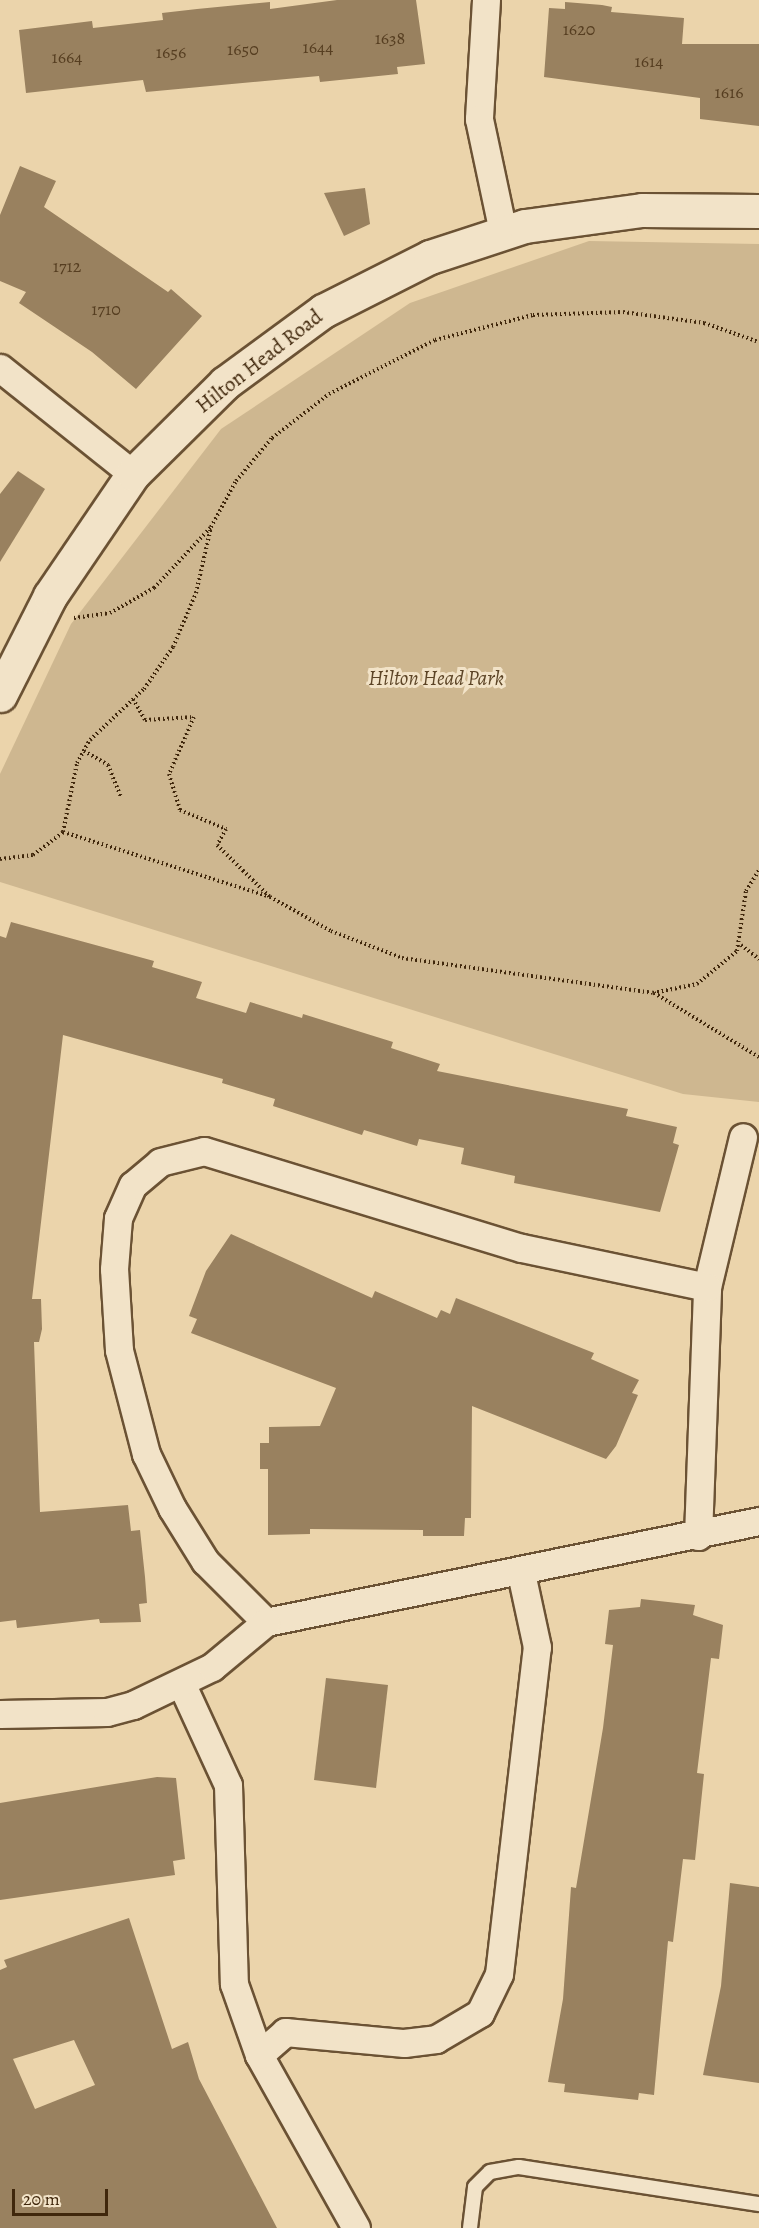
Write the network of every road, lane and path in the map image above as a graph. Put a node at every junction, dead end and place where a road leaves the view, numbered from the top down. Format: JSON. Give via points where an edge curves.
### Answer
{"nodes":[{"id":1,"x":486,"y":0,"type":"edge"},
{"id":2,"x":759,"y":211,"type":"edge"},
{"id":3,"x":503,"y":232,"type":"junction"},
{"id":4,"x":759,"y":342,"type":"edge"},
{"id":5,"x":0,"y":368,"type":"edge"},
{"id":6,"x":133,"y":474,"type":"junction"},
{"id":7,"x":212,"y":526,"type":"junction"},
{"id":8,"x":42,"y":610,"type":"junction"},
{"id":9,"x":0,"y":695,"type":"edge"},
{"id":10,"x":133,"y":699,"type":"junction"},
{"id":11,"x":84,"y":751,"type":"junction"},
{"id":12,"x":122,"y":798,"type":"dead end"},
{"id":13,"x":63,"y":832,"type":"junction"},
{"id":14,"x":0,"y":859,"type":"edge"},
{"id":15,"x":759,"y":870,"type":"edge"},
{"id":16,"x":270,"y":897,"type":"junction"},
{"id":17,"x":741,"y":945,"type":"junction"},
{"id":18,"x":759,"y":959,"type":"edge"},
{"id":19,"x":653,"y":993,"type":"junction"},
{"id":20,"x":759,"y":1057,"type":"edge"},
{"id":21,"x":743,"y":1137,"type":"dead end"},
{"id":22,"x":707,"y":1287,"type":"junction"},
{"id":23,"x":759,"y":1521,"type":"edge"},
{"id":24,"x":698,"y":1536,"type":"junction"},
{"id":25,"x":521,"y":1573,"type":"junction"},
{"id":26,"x":266,"y":1622,"type":"junction"},
{"id":27,"x":182,"y":1685,"type":"junction"},
{"id":28,"x":0,"y":1714,"type":"edge"},
{"id":29,"x":259,"y":2055,"type":"junction"},
{"id":30,"x":759,"y":2204,"type":"edge"},
{"id":31,"x":356,"y":2228,"type":"edge"},
{"id":32,"x":470,"y":2228,"type":"edge"}],
"edges":[{"from":1,"to":3,"type":"street","via":[[479,119]]},
{"from":2,"to":3,"type":"street","name":"Hilton Head Road","via":[[631,211]]},
{"from":3,"to":6,"type":"street","name":"Hilton Head Road","via":[[395,272],[285,336],[206,399]]},
{"from":4,"to":7,"type":"path","via":[[704,322],[623,312],[523,317],[435,340],[329,394],[272,438],[236,481]]},
{"from":5,"to":6,"type":"street"},
{"from":6,"to":8,"type":"street","name":"Hilton Head Road"},
{"from":7,"to":8,"type":"path","via":[[154,588],[126,606],[80,620]]},
{"from":7,"to":10,"type":"path","via":[[196,593],[173,647]]},
{"from":8,"to":9,"type":"street","name":"Hilton Head Road"},
{"from":10,"to":11,"type":"path"},
{"from":10,"to":16,"type":"path","via":[[145,720],[194,717],[170,774],[180,810],[226,829],[217,845]]},
{"from":11,"to":12,"type":"path","via":[[108,765]]},
{"from":11,"to":13,"type":"path"},
{"from":13,"to":14,"type":"path","via":[[33,855]]},
{"from":13,"to":16,"type":"path"},
{"from":15,"to":17,"type":"path","via":[[746,891]]},
{"from":16,"to":19,"type":"path","via":[[331,931],[402,958]]},
{"from":17,"to":18,"type":"path"},
{"from":17,"to":19,"type":"path","via":[[697,984]]},
{"from":19,"to":20,"type":"path"},
{"from":21,"to":22,"type":"street"},
{"from":22,"to":24,"type":"street"},
{"from":22,"to":26,"type":"street","via":[[522,1248],[204,1151],[160,1162],[133,1185],[118,1218],[114,1269],[119,1350],[146,1454],[172,1508],[205,1561]]},
{"from":23,"to":24,"type":"street"},
{"from":24,"to":25,"type":"street"},
{"from":25,"to":26,"type":"street"},
{"from":25,"to":29,"type":"street","via":[[537,1647],[499,1974],[480,2013],[436,2039],[404,2043],[285,2032]]},
{"from":26,"to":27,"type":"street"},
{"from":27,"to":28,"type":"street","via":[[107,1712]]},
{"from":27,"to":29,"type":"street","via":[[228,1785],[234,1984]]},
{"from":29,"to":31,"type":"street"},
{"from":30,"to":32,"type":"lane","via":[[519,2167],[490,2172],[475,2187]]}]}
